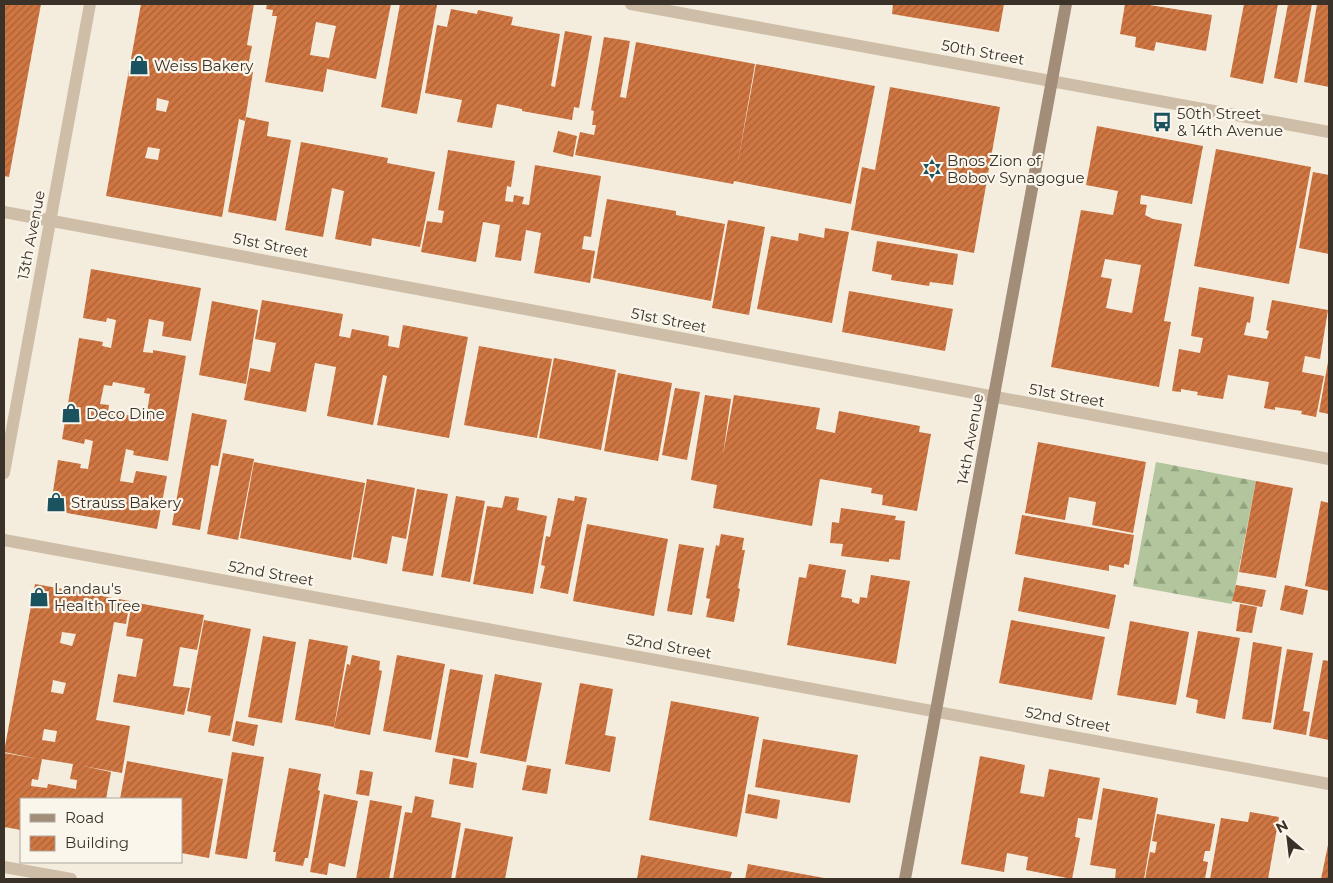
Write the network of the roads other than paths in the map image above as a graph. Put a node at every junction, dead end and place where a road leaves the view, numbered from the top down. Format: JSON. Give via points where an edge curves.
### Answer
{"nodes":[{"id":1,"x":90,"y":4,"type":"edge"},
{"id":2,"x":631,"y":4,"type":"edge"},
{"id":3,"x":1066,"y":4,"type":"edge"},
{"id":4,"x":1052,"y":81,"type":"junction"},
{"id":5,"x":1329,"y":132,"type":"edge"},
{"id":6,"x":4,"y":212,"type":"edge"},
{"id":7,"x":50,"y":220,"type":"junction"},
{"id":8,"x":994,"y":397,"type":"junction"},
{"id":9,"x":1329,"y":459,"type":"edge"},
{"id":10,"x":4,"y":473,"type":"edge"},
{"id":11,"x":4,"y":540,"type":"edge"},
{"id":12,"x":936,"y":712,"type":"junction"},
{"id":13,"x":1329,"y":784,"type":"edge"},
{"id":14,"x":4,"y":867,"type":"edge"},
{"id":15,"x":71,"y":879,"type":"edge"},
{"id":16,"x":905,"y":879,"type":"edge"}],
"edges":[{"from":1,"to":7,"type":"street","name":"13th Avenue"},
{"from":2,"to":4,"type":"street","name":"50th Street"},
{"from":3,"to":4,"type":"main road","name":"14th Avenue"},
{"from":4,"to":5,"type":"street","name":"50th Street"},
{"from":4,"to":8,"type":"main road","name":"14th Avenue"},
{"from":6,"to":7,"type":"street","name":"51st Street"},
{"from":7,"to":8,"type":"street","name":"51st Street"},
{"from":7,"to":10,"type":"street","name":"13th Avenue"},
{"from":8,"to":9,"type":"street","name":"51st Street"},
{"from":8,"to":12,"type":"main road","name":"14th Avenue"},
{"from":11,"to":12,"type":"street","name":"52nd Street"},
{"from":12,"to":13,"type":"street","name":"52nd Street"},
{"from":12,"to":16,"type":"main road","name":"14th Avenue"},
{"from":14,"to":15,"type":"street"}]}
